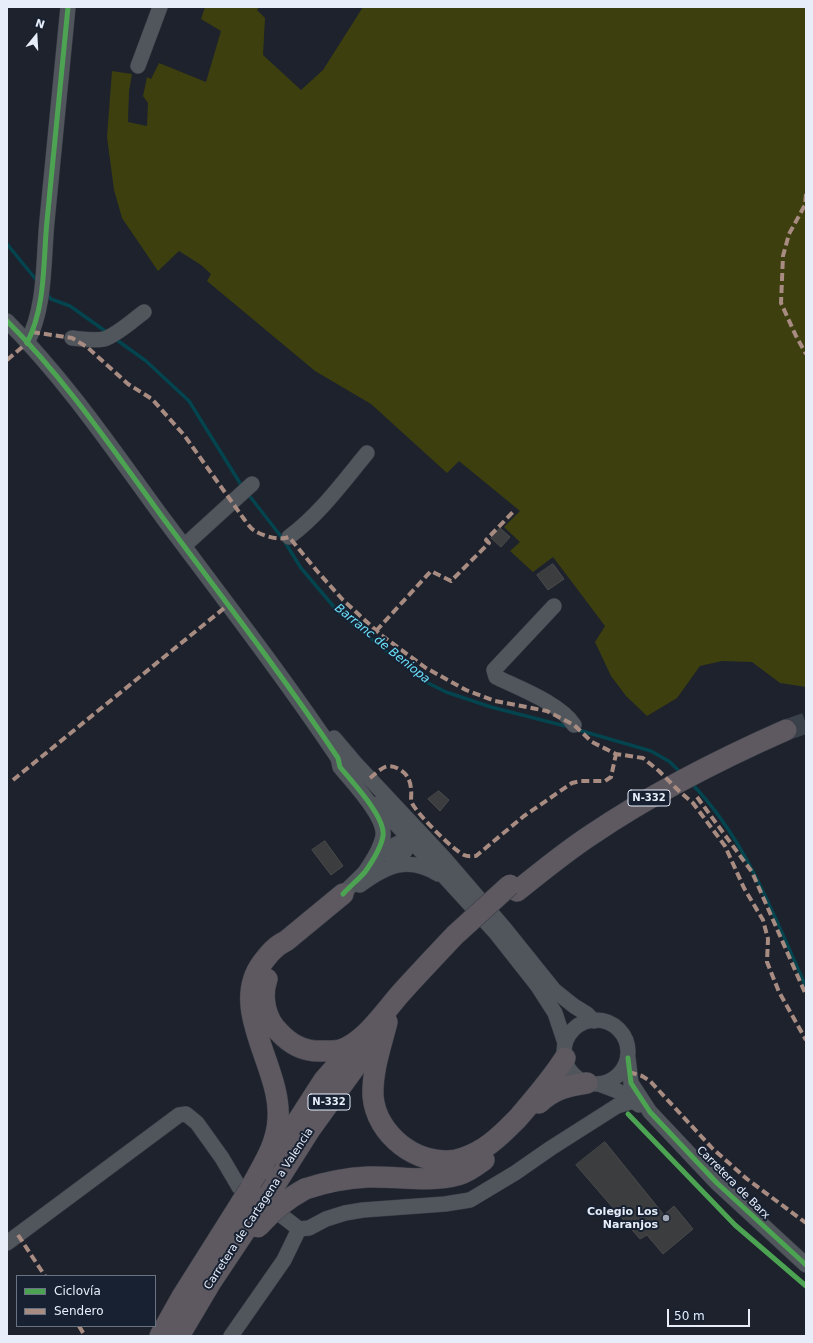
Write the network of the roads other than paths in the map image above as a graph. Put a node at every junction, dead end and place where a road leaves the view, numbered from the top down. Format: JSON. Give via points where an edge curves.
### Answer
{"nodes":[{"id":1,"x":68,"y":7,"type":"edge"},
{"id":2,"x":160,"y":7,"type":"edge"},
{"id":3,"x":138,"y":66,"type":"dead end"},
{"id":4,"x":144,"y":312,"type":"dead end"},
{"id":5,"x":7,"y":321,"type":"edge"},
{"id":6,"x":72,"y":338,"type":"dead end"},
{"id":7,"x":27,"y":343,"type":"junction"},
{"id":8,"x":367,"y":453,"type":"dead end"},
{"id":9,"x":252,"y":484,"type":"dead end"},
{"id":10,"x":289,"y":537,"type":"dead end"},
{"id":11,"x":184,"y":546,"type":"junction"},
{"id":12,"x":554,"y":606,"type":"dead end"},
{"id":13,"x":300,"y":702,"type":"junction"},
{"id":14,"x":574,"y":725,"type":"dead end"},
{"id":15,"x":786,"y":730,"type":"tunnel mouth"},
{"id":16,"x":338,"y":758,"type":"junction"},
{"id":17,"x":356,"y":764,"type":"junction"},
{"id":18,"x":411,"y":840,"type":"junction"},
{"id":19,"x":370,"y":864,"type":"junction"},
{"id":20,"x":391,"y":866,"type":"junction"},
{"id":21,"x":447,"y":880,"type":"junction"},
{"id":22,"x":343,"y":894,"type":"junction"},
{"id":23,"x":459,"y":938,"type":"junction"},
{"id":24,"x":286,"y":941,"type":"junction"},
{"id":25,"x":546,"y":979,"type":"junction"},
{"id":26,"x":594,"y":1020,"type":"junction"},
{"id":27,"x":387,"y":1022,"type":"junction"},
{"id":28,"x":363,"y":1036,"type":"junction"},
{"id":29,"x":565,"y":1050,"type":"junction"},
{"id":30,"x":628,"y":1058,"type":"junction"},
{"id":31,"x":593,"y":1084,"type":"junction"},
{"id":32,"x":633,"y":1100,"type":"junction"},
{"id":33,"x":650,"y":1112,"type":"junction"},
{"id":34,"x":251,"y":1208,"type":"junction"},
{"id":35,"x":299,"y":1229,"type":"junction"},
{"id":36,"x":7,"y":1243,"type":"edge"},
{"id":37,"x":806,"y":1265,"type":"edge"},
{"id":38,"x":166,"y":1332,"type":"edge"},
{"id":39,"x":190,"y":1336,"type":"edge"},
{"id":40,"x":231,"y":1336,"type":"edge"}],
"edges":[{"from":1,"to":7,"type":"street","via":[[42,288],[37,320]]},
{"from":2,"to":3,"type":"street"},
{"from":4,"to":6,"type":"street","via":[[104,339]]},
{"from":5,"to":7,"type":"street"},
{"from":7,"to":11,"type":"street","via":[[90,419]]},
{"from":8,"to":10,"type":"street","via":[[320,510]]},
{"from":9,"to":11,"type":"street"},
{"from":11,"to":13,"type":"street"},
{"from":12,"to":14,"type":"street","via":[[494,670],[496,677],[558,708]]},
{"from":13,"to":16,"type":"street"},
{"from":13,"to":17,"type":"street"},
{"from":15,"to":23,"type":"highway","name":"Carretera de Cartagena a Valencia","number":"N-332","via":[[709,765],[690,766],[654,785],[588,831],[514,888]]},
{"from":16,"to":18,"type":"street"},
{"from":16,"to":19,"type":"street","via":[[340,767],[378,816],[382,826],[383,835]]},
{"from":17,"to":18,"type":"street","via":[[360,773],[413,834]]},
{"from":17,"to":25,"type":"street","via":[[444,858]]},
{"from":18,"to":19,"type":"street","via":[[396,844]]},
{"from":18,"to":20,"type":"street","via":[[404,854]]},
{"from":18,"to":21,"type":"street"},
{"from":18,"to":25,"type":"street","via":[[420,842],[530,966]]},
{"from":19,"to":22,"type":"street"},
{"from":20,"to":21,"type":"street","via":[[417,865],[428,868]]},
{"from":20,"to":22,"type":"street","via":[[354,890]]},
{"from":21,"to":29,"type":"street","via":[[496,934],[536,985],[555,1013]]},
{"from":22,"to":24,"type":"highway"},
{"from":23,"to":27,"type":"highway","name":"Carretera de Cartagena a Valencia","number":"N-332"},
{"from":23,"to":28,"type":"highway","via":[[429,962]]},
{"from":24,"to":28,"type":"highway","via":[[269,971],[264,992],[265,1006],[273,1026],[287,1040],[314,1052],[340,1050]]},
{"from":24,"to":34,"type":"highway","via":[[276,946],[259,967],[251,988],[251,1011],[278,1102],[274,1143]]},
{"from":25,"to":26,"type":"street","via":[[554,990]]},
{"from":26,"to":29,"type":"street","via":[[576,1027]]},
{"from":26,"to":30,"type":"street","via":[[608,1023],[620,1031],[628,1048]]},
{"from":27,"to":29,"type":"highway","via":[[373,1080],[377,1111],[386,1130],[394,1139],[417,1154],[432,1159],[456,1160],[496,1141],[545,1087]]},
{"from":27,"to":34,"type":"highway","name":"Carretera de Cartagena a Valencia","number":"N-332","bridge":true,"via":[[311,1128],[275,1185]]},
{"from":28,"to":34,"type":"highway","via":[[324,1080],[267,1168]]},
{"from":29,"to":31,"type":"street","via":[[567,1066],[572,1073],[579,1079]]},
{"from":30,"to":31,"type":"street","via":[[618,1076],[609,1082]]},
{"from":30,"to":33,"type":"street","via":[[631,1083]]},
{"from":31,"to":32,"type":"street","via":[[620,1092]]},
{"from":31,"to":34,"type":"highway","bridge":true,"via":[[570,1085],[557,1089],[545,1097],[484,1161],[458,1175],[434,1178],[347,1178],[305,1189],[287,1199],[272,1212]]},
{"from":32,"to":33,"type":"street"},
{"from":32,"to":35,"type":"street","via":[[617,1106],[470,1200],[345,1213],[309,1228]]},
{"from":33,"to":37,"type":"street","name":"Carretera de Barx","via":[[717,1183]]},
{"from":34,"to":38,"type":"highway","name":"Carretera de Cartagena a Valencia","number":"N-332","via":[[211,1282]]},
{"from":34,"to":39,"type":"highway","via":[[216,1292]]},
{"from":35,"to":36,"type":"street","via":[[240,1187],[200,1127],[186,1114],[179,1115]]},
{"from":35,"to":40,"type":"street","via":[[284,1260]]}]}
